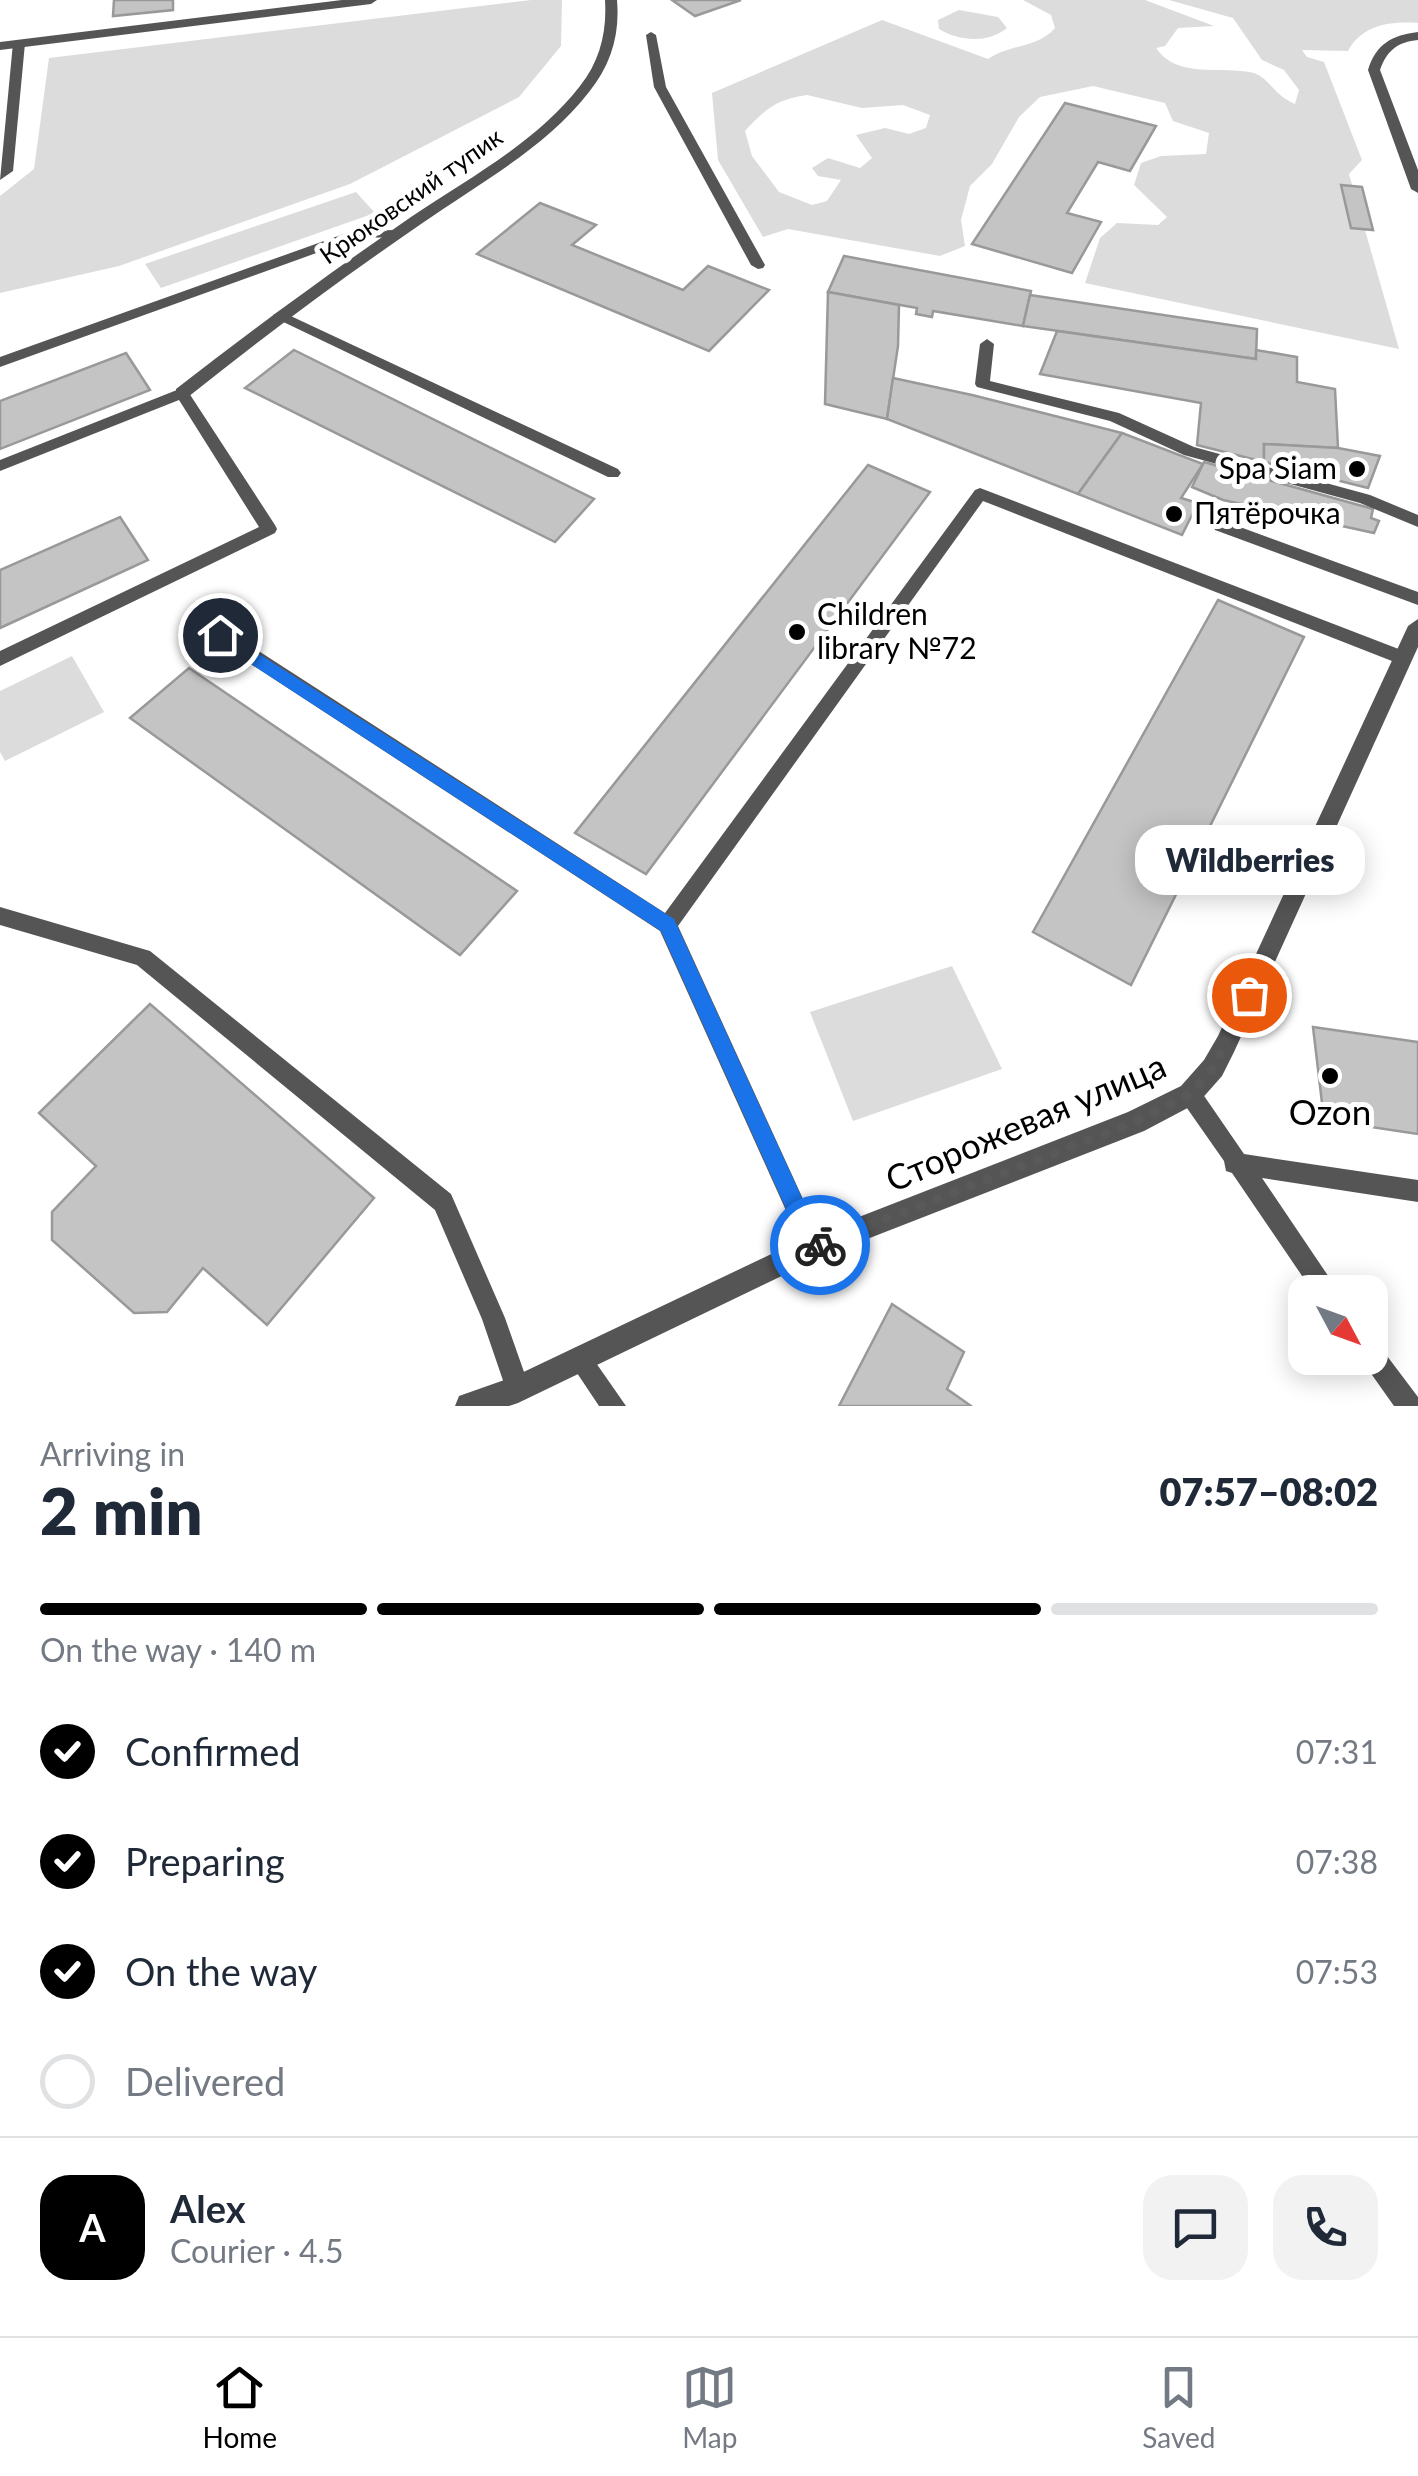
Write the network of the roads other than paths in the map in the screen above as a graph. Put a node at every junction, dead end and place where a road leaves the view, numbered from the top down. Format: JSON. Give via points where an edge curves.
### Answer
{"nodes":[{"id":1,"x":371,"y":0,"type":"edge"},
{"id":2,"x":610,"y":0,"type":"edge"},
{"id":3,"x":651,"y":35,"type":"dead end"},
{"id":4,"x":1418,"y":36,"type":"edge"},
{"id":5,"x":19,"y":44,"type":"junction"},
{"id":6,"x":0,"y":46,"type":"edge"},
{"id":7,"x":4,"y":137,"type":"edge"},
{"id":8,"x":0,"y":176,"type":"edge"},
{"id":9,"x":1418,"y":189,"type":"edge"},
{"id":10,"x":396,"y":234,"type":"junction"},
{"id":11,"x":758,"y":265,"type":"dead end"},
{"id":12,"x":280,"y":314,"type":"junction"},
{"id":13,"x":987,"y":344,"type":"dead end"},
{"id":14,"x":0,"y":362,"type":"edge"},
{"id":15,"x":182,"y":393,"type":"junction"},
{"id":16,"x":0,"y":466,"type":"edge"},
{"id":17,"x":613,"y":473,"type":"dead end"},
{"id":18,"x":1418,"y":521,"type":"edge"},
{"id":19,"x":1222,"y":526,"type":"dead end"},
{"id":20,"x":1418,"y":599,"type":"edge"},
{"id":21,"x":1418,"y":626,"type":"edge"},
{"id":22,"x":220,"y":635,"type":"dead end"},
{"id":23,"x":1403,"y":658,"type":"junction"},
{"id":24,"x":0,"y":659,"type":"edge"},
{"id":25,"x":0,"y":916,"type":"edge"},
{"id":26,"x":667,"y":925,"type":"junction"},
{"id":27,"x":1190,"y":1094,"type":"junction"},
{"id":28,"x":1234,"y":1163,"type":"junction"},
{"id":29,"x":1418,"y":1191,"type":"edge"},
{"id":30,"x":814,"y":1248,"type":"junction"},
{"id":31,"x":1316,"y":1275,"type":"edge"},
{"id":32,"x":579,"y":1358,"type":"junction"},
{"id":33,"x":1387,"y":1375,"type":"edge"},
{"id":34,"x":513,"y":1398,"type":"edge"},
{"id":35,"x":469,"y":1406,"type":"edge"},
{"id":36,"x":614,"y":1406,"type":"edge"},
{"id":37,"x":1409,"y":1406,"type":"edge"}],
"edges":[{"from":1,"to":5,"type":"street"},
{"from":2,"to":10,"type":"street","name":"Крюковский тупик","via":[[609,44],[574,102]]},
{"from":3,"to":11,"type":"lane","via":[[660,87]]},
{"from":4,"to":9,"type":"street","via":[[1389,43],[1374,70]]},
{"from":5,"to":6,"type":"street"},
{"from":5,"to":7,"type":"lane"},
{"from":7,"to":8,"type":"lane","via":[[7,171]]},
{"from":10,"to":12,"type":"street","name":"Крюковский тупик"},
{"from":10,"to":14,"type":"lane","via":[[356,234]]},
{"from":12,"to":15,"type":"street","name":"Крюковский тупик"},
{"from":12,"to":17,"type":"lane"},
{"from":13,"to":18,"type":"lane","via":[[982,384],[1114,417],[1189,451],[1365,499]]},
{"from":15,"to":16,"type":"lane"},
{"from":15,"to":24,"type":"lane","via":[[269,529]]},
{"from":19,"to":20,"type":"lane"},
{"from":21,"to":23,"type":"street","name":"Сторожевая улица"},
{"from":22,"to":26,"type":"lane"},
{"from":23,"to":26,"type":"lane","via":[[980,494]]},
{"from":23,"to":27,"type":"street","name":"Сторожевая улица","via":[[1226,1044]]},
{"from":25,"to":34,"type":"lane","via":[[143,958],[443,1202],[493,1318]]},
{"from":26,"to":30,"type":"lane"},
{"from":27,"to":28,"type":"lane"},
{"from":27,"to":30,"type":"street","name":"Сторожевая улица","via":[[1135,1122]]},
{"from":28,"to":29,"type":"lane"},
{"from":28,"to":31,"type":"lane"},
{"from":30,"to":32,"type":"street","name":"Сторожевая улица"},
{"from":32,"to":34,"type":"street","name":"Сторожевая улица"},
{"from":32,"to":36,"type":"lane"},
{"from":33,"to":37,"type":"lane"},
{"from":34,"to":35,"type":"street","name":"Сторожевая улица"}]}
